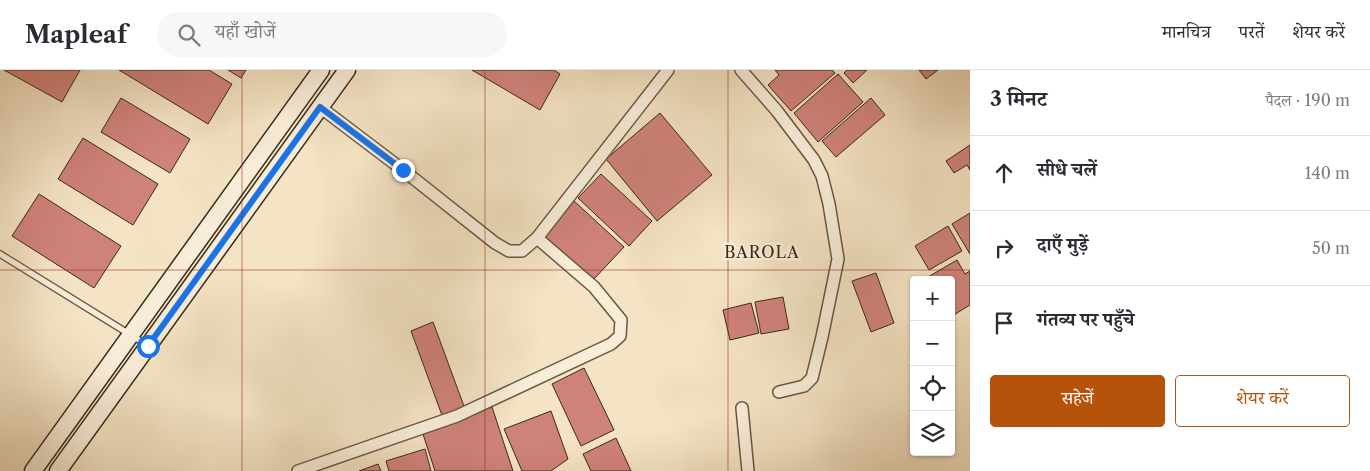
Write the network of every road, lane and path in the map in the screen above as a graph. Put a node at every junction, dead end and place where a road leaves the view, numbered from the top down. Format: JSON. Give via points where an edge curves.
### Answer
{"nodes":[{"id":1,"x":322,"y":70,"type":"edge"},
{"id":2,"x":347,"y":70,"type":"edge"},
{"id":3,"x":668,"y":70,"type":"edge"},
{"id":4,"x":741,"y":70,"type":"edge"},
{"id":5,"x":320,"y":107,"type":"junction"},
{"id":6,"x":537,"y":238,"type":"junction"},
{"id":7,"x":0,"y":254,"type":"edge"},
{"id":8,"x":130,"y":335,"type":"junction"},
{"id":9,"x":148,"y":346,"type":"junction"},
{"id":10,"x":778,"y":392,"type":"dead end"},
{"id":11,"x":742,"y":408,"type":"dead end"},
{"id":12,"x":33,"y":471,"type":"edge"},
{"id":13,"x":58,"y":471,"type":"edge"},
{"id":14,"x":298,"y":471,"type":"edge"},
{"id":15,"x":748,"y":471,"type":"edge"}],
"edges":[{"from":1,"to":8,"type":"street"},
{"from":2,"to":5,"type":"street"},
{"from":3,"to":6,"type":"street"},
{"from":4,"to":10,"type":"street","via":[[814,160],[829,204],[838,259],[812,378],[804,386]]},
{"from":5,"to":6,"type":"street","via":[[495,243],[509,251],[522,251]]},
{"from":5,"to":9,"type":"street"},
{"from":6,"to":14,"type":"street","via":[[594,287],[621,320],[620,336],[611,344],[457,416]]},
{"from":7,"to":8,"type":"lane"},
{"from":8,"to":9,"type":"lane"},
{"from":8,"to":12,"type":"street"},
{"from":9,"to":13,"type":"street"},
{"from":11,"to":15,"type":"street"}]}
